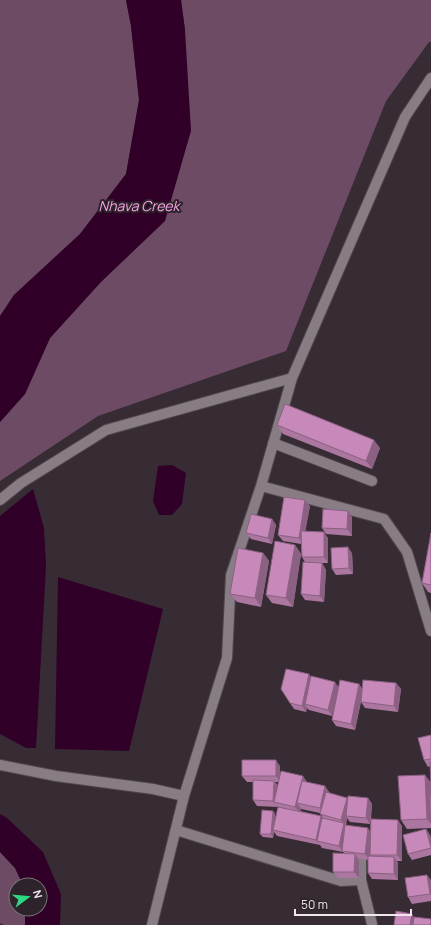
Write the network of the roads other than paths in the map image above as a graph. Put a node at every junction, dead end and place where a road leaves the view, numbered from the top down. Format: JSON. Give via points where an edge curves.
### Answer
{"nodes":[{"id":1,"x":431,"y":78,"type":"edge"},
{"id":2,"x":292,"y":378,"type":"junction"},
{"id":3,"x":273,"y":443,"type":"junction"},
{"id":4,"x":372,"y":480,"type":"dead end"},
{"id":5,"x":261,"y":486,"type":"junction"},
{"id":6,"x":0,"y":500,"type":"edge"},
{"id":7,"x":431,"y":631,"type":"edge"},
{"id":8,"x":0,"y":765,"type":"edge"},
{"id":9,"x":184,"y":796,"type":"junction"},
{"id":10,"x":176,"y":830,"type":"junction"},
{"id":11,"x":361,"y":860,"type":"edge"},
{"id":12,"x":361,"y":880,"type":"junction"},
{"id":13,"x":372,"y":924,"type":"edge"},
{"id":14,"x":152,"y":925,"type":"edge"}],
"edges":[{"from":1,"to":2,"type":"street","via":[[405,117]]},
{"from":2,"to":3,"type":"street"},
{"from":2,"to":6,"type":"street","via":[[106,430],[21,483]]},
{"from":3,"to":4,"type":"street"},
{"from":3,"to":5,"type":"street"},
{"from":5,"to":7,"type":"street","via":[[384,519],[407,552]]},
{"from":5,"to":9,"type":"street","via":[[230,575],[227,658]]},
{"from":8,"to":9,"type":"street"},
{"from":9,"to":10,"type":"street"},
{"from":10,"to":12,"type":"street","via":[[341,881]]},
{"from":10,"to":14,"type":"street"},
{"from":11,"to":12,"type":"street"},
{"from":12,"to":13,"type":"street"}]}
